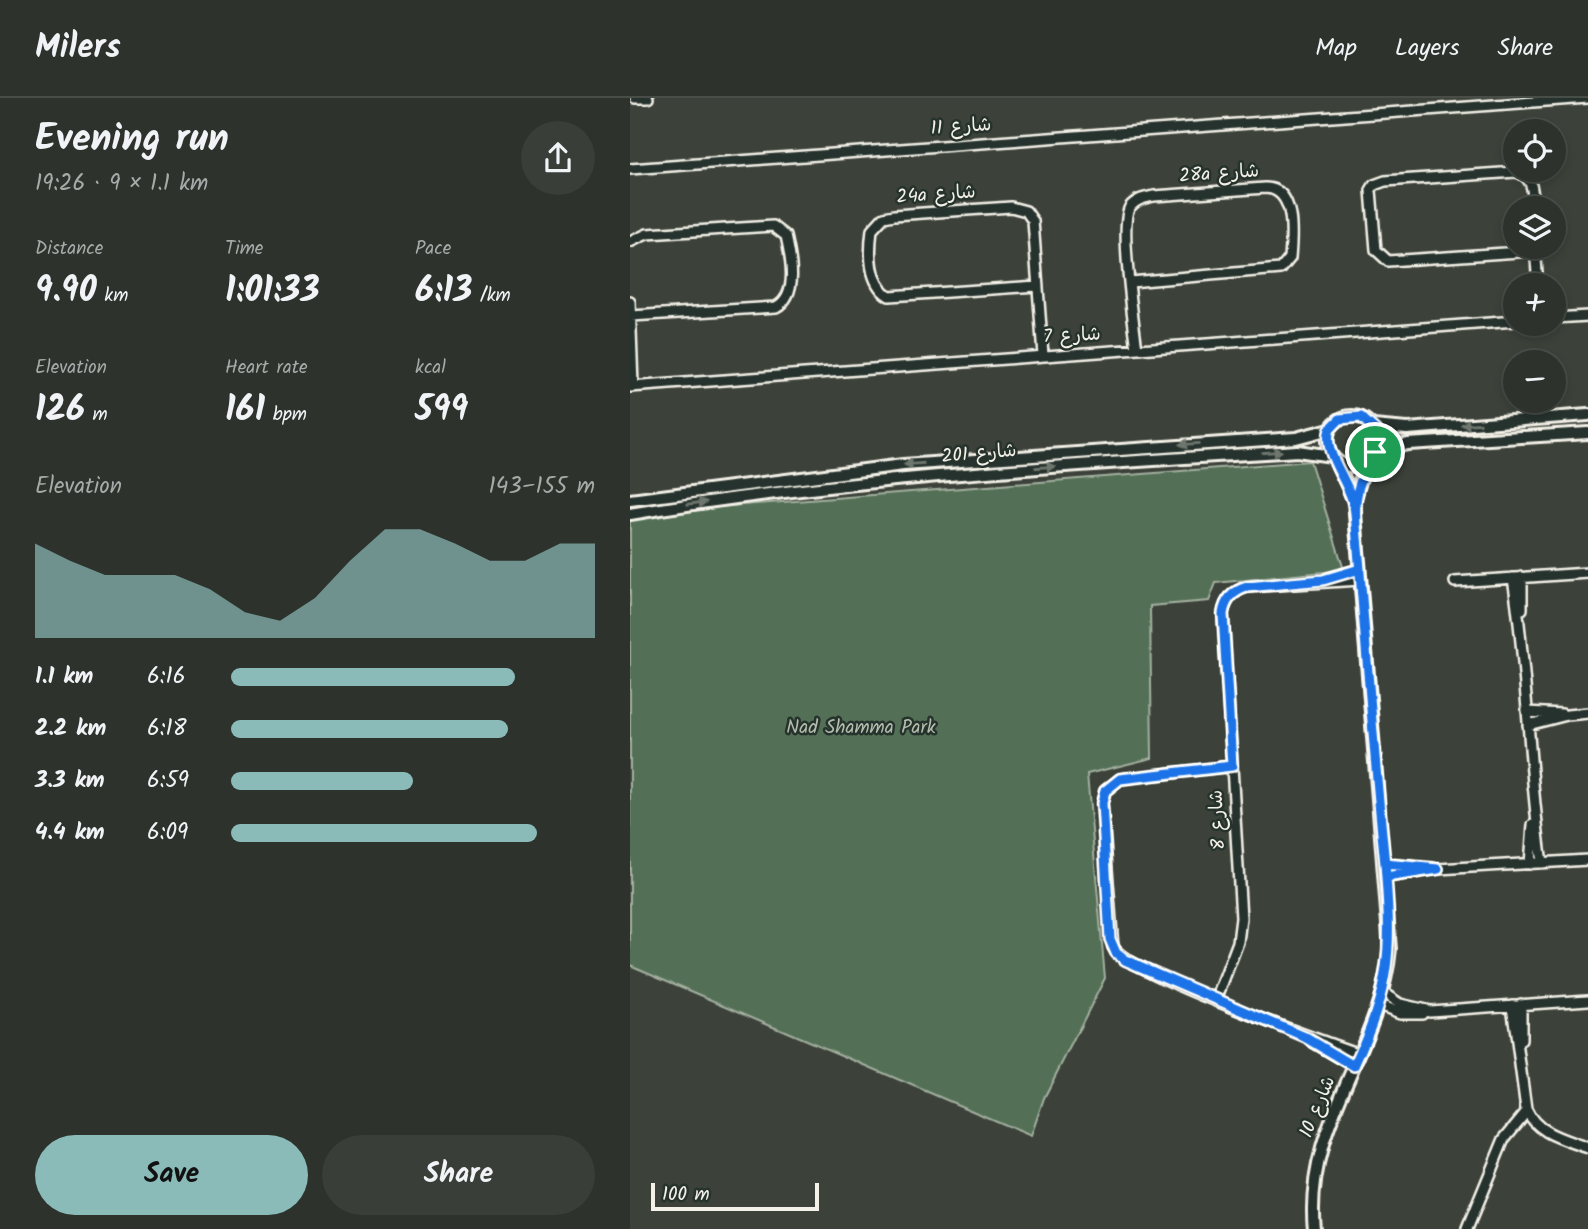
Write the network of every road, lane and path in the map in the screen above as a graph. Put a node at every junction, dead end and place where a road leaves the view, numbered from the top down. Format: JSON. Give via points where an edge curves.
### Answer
{"nodes":[{"id":1,"x":635,"y":98,"type":"edge"},
{"id":2,"x":648,"y":98,"type":"edge"},
{"id":3,"x":1588,"y":98,"type":"edge"},
{"id":4,"x":630,"y":169,"type":"edge"},
{"id":5,"x":1532,"y":196,"type":"edge"},
{"id":6,"x":630,"y":242,"type":"edge"},
{"id":7,"x":1503,"y":252,"type":"edge"},
{"id":8,"x":1130,"y":282,"type":"junction"},
{"id":9,"x":1037,"y":286,"type":"junction"},
{"id":10,"x":630,"y":302,"type":"edge"},
{"id":11,"x":631,"y":316,"type":"edge"},
{"id":12,"x":1588,"y":316,"type":"edge"},
{"id":13,"x":1566,"y":317,"type":"edge"},
{"id":14,"x":1503,"y":322,"type":"edge"},
{"id":15,"x":1137,"y":349,"type":"junction"},
{"id":16,"x":1043,"y":355,"type":"junction"},
{"id":17,"x":632,"y":387,"type":"edge"},
{"id":18,"x":1588,"y":415,"type":"edge"},
{"id":19,"x":1373,"y":426,"type":"junction"},
{"id":20,"x":1330,"y":429,"type":"junction"},
{"id":21,"x":1588,"y":433,"type":"edge"},
{"id":22,"x":1375,"y":452,"type":"junction"},
{"id":23,"x":1334,"y":458,"type":"junction"},
{"id":24,"x":1366,"y":462,"type":"junction"},
{"id":25,"x":630,"y":500,"type":"edge"},
{"id":26,"x":1354,"y":501,"type":"junction"},
{"id":27,"x":630,"y":514,"type":"edge"},
{"id":28,"x":1588,"y":573,"type":"edge"},
{"id":29,"x":1361,"y":575,"type":"junction"},
{"id":30,"x":1518,"y":578,"type":"junction"},
{"id":31,"x":1455,"y":582,"type":"dead end"},
{"id":32,"x":1527,"y":712,"type":"junction"},
{"id":33,"x":1588,"y":713,"type":"edge"},
{"id":34,"x":1567,"y":715,"type":"junction"},
{"id":35,"x":1528,"y":725,"type":"junction"},
{"id":36,"x":1232,"y":770,"type":"junction"},
{"id":37,"x":1535,"y":820,"type":"junction"},
{"id":38,"x":1588,"y":860,"type":"edge"},
{"id":39,"x":1542,"y":863,"type":"junction"},
{"id":40,"x":1385,"y":864,"type":"junction"},
{"id":41,"x":1530,"y":864,"type":"junction"},
{"id":42,"x":1438,"y":869,"type":"junction"},
{"id":43,"x":1386,"y":877,"type":"junction"},
{"id":44,"x":1383,"y":993,"type":"junction"},
{"id":45,"x":1213,"y":998,"type":"junction"},
{"id":46,"x":1588,"y":1000,"type":"edge"},
{"id":47,"x":1517,"y":1004,"type":"junction"},
{"id":48,"x":1379,"y":1005,"type":"junction"},
{"id":49,"x":1430,"y":1011,"type":"junction"},
{"id":50,"x":1307,"y":1038,"type":"junction"},
{"id":51,"x":1359,"y":1054,"type":"junction"},
{"id":52,"x":1354,"y":1066,"type":"junction"},
{"id":53,"x":1527,"y":1111,"type":"junction"},
{"id":54,"x":1534,"y":1124,"type":"junction"},
{"id":55,"x":1504,"y":1139,"type":"junction"},
{"id":56,"x":1588,"y":1148,"type":"edge"},
{"id":57,"x":1314,"y":1229,"type":"edge"},
{"id":58,"x":1467,"y":1229,"type":"edge"}],
"edges":[{"from":1,"to":2,"type":"street"},
{"from":3,"to":4,"type":"street","name":"شارع 11"},
{"from":5,"to":7,"type":"street","via":[[1529,179],[1516,172],[1385,181],[1371,190],[1376,250],[1388,261]]},
{"from":6,"to":11,"type":"street","via":[[647,234],[773,226],[786,236],[791,283],[787,298],[776,307]]},
{"from":8,"to":8,"type":"street","name":"28a شارع","via":[[1125,218],[1140,198],[1272,188],[1284,195],[1290,258],[1281,269]]},
{"from":8,"to":15,"type":"street","name":"28a شارع"},
{"from":9,"to":9,"type":"street","name":"24a شارع","via":[[1033,221],[1019,208],[884,216],[872,230],[873,281],[889,296]]},
{"from":9,"to":16,"type":"street","name":"24a شارع"},
{"from":10,"to":11,"type":"street"},
{"from":11,"to":17,"type":"street"},
{"from":12,"to":13,"type":"street"},
{"from":14,"to":15,"type":"street","name":"شارع 7"},
{"from":15,"to":16,"type":"street","name":"شارع 7"},
{"from":16,"to":17,"type":"street","name":"شارع 7"},
{"from":18,"to":19,"type":"street","one_way":true,"via":[[1407,429]]},
{"from":19,"to":20,"type":"street","via":[[1354,416],[1340,419]]},
{"from":19,"to":22,"type":"street"},
{"from":20,"to":23,"type":"street","via":[[1327,443]]},
{"from":20,"to":25,"type":"street","name":"شارع 201","one_way":true,"via":[[1296,438],[903,465]]},
{"from":21,"to":22,"type":"street","via":[[1408,444]]},
{"from":22,"to":24,"type":"street"},
{"from":23,"to":24,"type":"street","via":[[1351,466]]},
{"from":23,"to":26,"type":"street","name":"شارع 10"},
{"from":27,"to":23,"type":"street","name":"شارع 201","one_way":true,"via":[[776,492],[972,472],[1297,451]]},
{"from":24,"to":26,"type":"street","name":"شارع 10"},
{"from":26,"to":29,"type":"street","name":"شارع 10"},
{"from":28,"to":30,"type":"street"},
{"from":29,"to":36,"type":"street","name":"شارع 8","via":[[1247,587],[1236,591],[1225,604]]},
{"from":29,"to":40,"type":"street","name":"شارع 10"},
{"from":30,"to":31,"type":"street"},
{"from":30,"to":32,"type":"street"},
{"from":32,"to":34,"type":"street"},
{"from":32,"to":35,"type":"street"},
{"from":33,"to":34,"type":"street"},
{"from":34,"to":35,"type":"street"},
{"from":35,"to":37,"type":"street"},
{"from":36,"to":45,"type":"street","name":"شارع 8","via":[[1241,918],[1229,970]]},
{"from":36,"to":45,"type":"street","via":[[1120,779],[1105,791],[1102,803],[1110,939],[1116,953]]},
{"from":37,"to":39,"type":"street"},
{"from":37,"to":41,"type":"street"},
{"from":38,"to":39,"type":"street"},
{"from":39,"to":41,"type":"street"},
{"from":40,"to":42,"type":"street"},
{"from":40,"to":43,"type":"street","name":"شارع 10"},
{"from":41,"to":42,"type":"street"},
{"from":42,"to":43,"type":"street"},
{"from":43,"to":44,"type":"street","name":"شارع 10","via":[[1390,949]]},
{"from":44,"to":48,"type":"street","name":"شارع 10"},
{"from":44,"to":49,"type":"street","via":[[1400,1004]]},
{"from":45,"to":50,"type":"street"},
{"from":46,"to":47,"type":"street"},
{"from":47,"to":49,"type":"street"},
{"from":47,"to":53,"type":"street"},
{"from":48,"to":49,"type":"street","via":[[1400,1013]]},
{"from":48,"to":51,"type":"street","name":"شارع 10"},
{"from":50,"to":51,"type":"street"},
{"from":50,"to":52,"type":"street"},
{"from":51,"to":52,"type":"street","name":"شارع 10"},
{"from":52,"to":57,"type":"street","name":"شارع 10","via":[[1320,1149],[1313,1182]]},
{"from":53,"to":54,"type":"street"},
{"from":53,"to":55,"type":"street"},
{"from":54,"to":55,"type":"street"},
{"from":54,"to":56,"type":"street"},
{"from":55,"to":58,"type":"street"}]}
